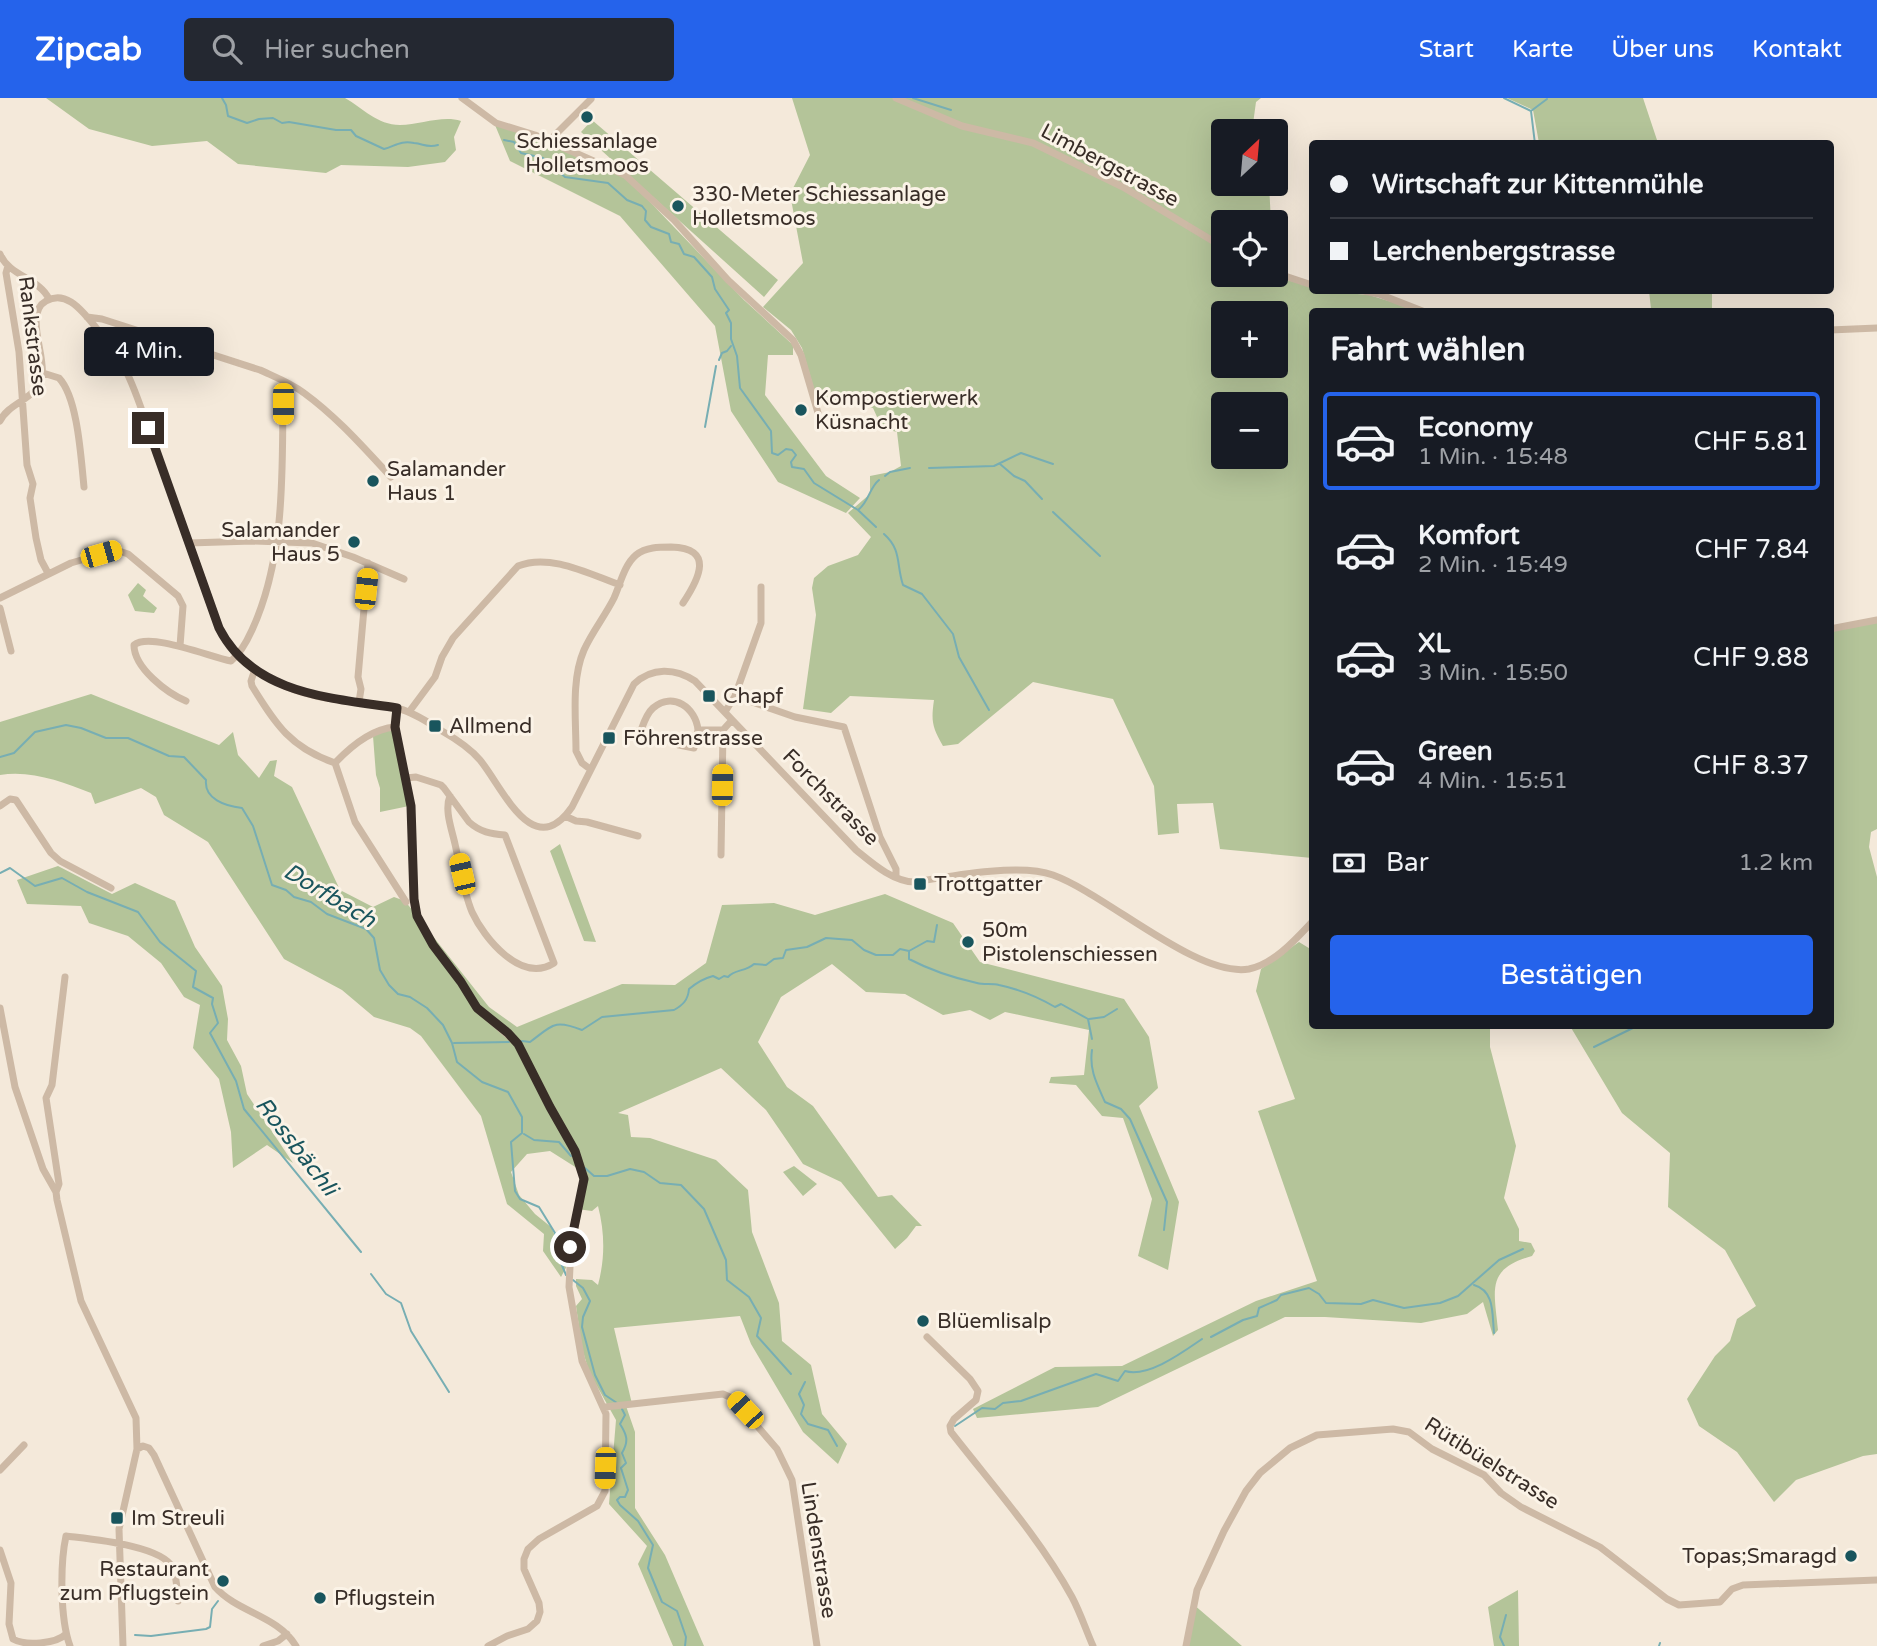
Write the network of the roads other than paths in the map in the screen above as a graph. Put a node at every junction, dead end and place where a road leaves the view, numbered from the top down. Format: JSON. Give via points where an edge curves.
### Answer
{"nodes":[{"id":1,"x":462,"y":98,"type":"edge"},
{"id":2,"x":896,"y":98,"type":"edge"},
{"id":3,"x":592,"y":99,"type":"edge"},
{"id":4,"x":549,"y":141,"type":"junction"},
{"id":5,"x":1211,"y":240,"type":"edge"},
{"id":6,"x":0,"y":254,"type":"edge"},
{"id":7,"x":8,"y":266,"type":"junction"},
{"id":8,"x":1288,"y":278,"type":"edge"},
{"id":9,"x":1309,"y":284,"type":"edge"},
{"id":10,"x":1379,"y":294,"type":"edge"},
{"id":11,"x":49,"y":299,"type":"junction"},
{"id":12,"x":1415,"y":308,"type":"edge"},
{"id":13,"x":87,"y":317,"type":"junction"},
{"id":14,"x":1877,"y":328,"type":"edge"},
{"id":15,"x":1834,"y":330,"type":"edge"},
{"id":16,"x":43,"y":373,"type":"junction"},
{"id":17,"x":283,"y":381,"type":"junction"},
{"id":18,"x":23,"y":400,"type":"junction"},
{"id":19,"x":0,"y":421,"type":"edge"},
{"id":20,"x":821,"y":423,"type":"dead end"},
{"id":21,"x":391,"y":477,"type":"dead end"},
{"id":22,"x":84,"y":487,"type":"dead end"},
{"id":23,"x":275,"y":542,"type":"junction"},
{"id":24,"x":189,"y":543,"type":"junction"},
{"id":25,"x":368,"y":563,"type":"junction"},
{"id":26,"x":48,"y":573,"type":"junction"},
{"id":27,"x":404,"y":579,"type":"dead end"},
{"id":28,"x":620,"y":584,"type":"junction"},
{"id":29,"x":761,"y":587,"type":"dead end"},
{"id":30,"x":0,"y":598,"type":"edge"},
{"id":31,"x":683,"y":603,"type":"dead end"},
{"id":32,"x":0,"y":608,"type":"edge"},
{"id":33,"x":1877,"y":620,"type":"edge"},
{"id":34,"x":1834,"y":628,"type":"edge"},
{"id":35,"x":180,"y":646,"type":"junction"},
{"id":36,"x":10,"y":651,"type":"dead end"},
{"id":37,"x":238,"y":654,"type":"junction"},
{"id":38,"x":255,"y":669,"type":"junction"},
{"id":39,"x":735,"y":696,"type":"junction"},
{"id":40,"x":186,"y":701,"type":"dead end"},
{"id":41,"x":359,"y":702,"type":"junction"},
{"id":42,"x":397,"y":708,"type":"junction"},
{"id":43,"x":409,"y":712,"type":"junction"},
{"id":44,"x":725,"y":712,"type":"junction"},
{"id":45,"x":732,"y":720,"type":"junction"},
{"id":46,"x":395,"y":727,"type":"junction"},
{"id":47,"x":698,"y":730,"type":"junction"},
{"id":48,"x":723,"y":730,"type":"junction"},
{"id":49,"x":640,"y":733,"type":"dead end"},
{"id":50,"x":680,"y":745,"type":"dead end"},
{"id":51,"x":335,"y":763,"type":"junction"},
{"id":52,"x":590,"y":769,"type":"junction"},
{"id":53,"x":406,"y":778,"type":"junction"},
{"id":54,"x":450,"y":796,"type":"junction"},
{"id":55,"x":0,"y":806,"type":"edge"},
{"id":56,"x":565,"y":817,"type":"junction"},
{"id":57,"x":638,"y":836,"type":"dead end"},
{"id":58,"x":721,"y":855,"type":"dead end"},
{"id":59,"x":896,"y":877,"type":"junction"},
{"id":60,"x":111,"y":888,"type":"dead end"},
{"id":61,"x":406,"y":902,"type":"dead end"},
{"id":62,"x":1309,"y":925,"type":"edge"},
{"id":63,"x":65,"y":977,"type":"dead end"},
{"id":64,"x":0,"y":1008,"type":"edge"},
{"id":65,"x":56,"y":1192,"type":"junction"},
{"id":66,"x":927,"y":1337,"type":"dead end"},
{"id":67,"x":605,"y":1408,"type":"junction"},
{"id":68,"x":24,"y":1445,"type":"dead end"},
{"id":69,"x":137,"y":1449,"type":"junction"},
{"id":70,"x":0,"y":1470,"type":"edge"},
{"id":71,"x":119,"y":1543,"type":"junction"},
{"id":72,"x":0,"y":1550,"type":"edge"},
{"id":73,"x":1877,"y":1580,"type":"edge"},
{"id":74,"x":178,"y":1601,"type":"dead end"},
{"id":75,"x":66,"y":1634,"type":"junction"},
{"id":76,"x":287,"y":1634,"type":"junction"},
{"id":77,"x":70,"y":1646,"type":"edge"},
{"id":78,"x":123,"y":1646,"type":"edge"},
{"id":79,"x":263,"y":1646,"type":"edge"},
{"id":80,"x":296,"y":1646,"type":"edge"},
{"id":81,"x":488,"y":1646,"type":"edge"},
{"id":82,"x":817,"y":1646,"type":"edge"},
{"id":83,"x":1093,"y":1646,"type":"edge"},
{"id":84,"x":1186,"y":1646,"type":"edge"}],
"edges":[{"from":1,"to":4,"type":"street","via":[[496,123]]},
{"from":2,"to":5,"type":"street","name":"Limbergstrasse","via":[[962,127],[1033,143],[1123,187]]},
{"from":3,"to":4,"type":"street"},
{"from":4,"to":20,"type":"street","via":[[625,175],[793,340]]},
{"from":6,"to":7,"type":"street"},
{"from":7,"to":11,"type":"street"},
{"from":7,"to":18,"type":"street","name":"Rankstrasse"},
{"from":8,"to":9,"type":"street"},
{"from":10,"to":12,"type":"street"},
{"from":11,"to":13,"type":"street","via":[[68,300]]},
{"from":11,"to":16,"type":"street","via":[[36,317]]},
{"from":13,"to":17,"type":"street"},
{"from":13,"to":24,"type":"street","via":[[127,373]]},
{"from":14,"to":15,"type":"street"},
{"from":16,"to":18,"type":"street","via":[[36,390]]},
{"from":16,"to":22,"type":"street","via":[[59,378],[66,388],[77,427]]},
{"from":17,"to":21,"type":"street","via":[[304,392],[351,433]]},
{"from":17,"to":23,"type":"street","via":[[282,475]]},
{"from":18,"to":19,"type":"street","via":[[11,406]]},
{"from":18,"to":26,"type":"street","name":"Rankstrasse","via":[[26,455],[33,484],[30,498],[41,560]]},
{"from":23,"to":24,"type":"street"},
{"from":23,"to":25,"type":"street","via":[[312,543]]},
{"from":23,"to":37,"type":"street","via":[[262,604]]},
{"from":24,"to":37,"type":"street","via":[[219,628]]},
{"from":25,"to":27,"type":"street"},
{"from":25,"to":41,"type":"street"},
{"from":26,"to":30,"type":"street"},
{"from":26,"to":35,"type":"street","via":[[116,550],[128,554],[182,601]]},
{"from":28,"to":31,"type":"street","via":[[631,559],[641,551],[688,548],[696,554],[700,567]]},
{"from":28,"to":43,"type":"street","via":[[559,564],[522,564],[457,632],[435,677]]},
{"from":28,"to":52,"type":"street","via":[[578,670],[576,751]]},
{"from":29,"to":39,"type":"street","via":[[761,623]]},
{"from":32,"to":36,"type":"street"},
{"from":33,"to":34,"type":"street"},
{"from":35,"to":37,"type":"street","via":[[228,660]]},
{"from":35,"to":40,"type":"street","via":[[143,641],[133,649],[150,674]]},
{"from":37,"to":38,"type":"street"},
{"from":38,"to":41,"type":"street","via":[[303,693]]},
{"from":38,"to":51,"type":"street","via":[[251,684],[288,737],[306,752]]},
{"from":39,"to":44,"type":"street"},
{"from":39,"to":59,"type":"street","via":[[846,729]]},
{"from":41,"to":42,"type":"street"},
{"from":42,"to":43,"type":"street"},
{"from":42,"to":46,"type":"street"},
{"from":43,"to":56,"type":"street","via":[[477,757],[530,823],[549,828]]},
{"from":44,"to":45,"type":"street","name":"Forchstrasse"},
{"from":44,"to":52,"type":"street","name":"Forchstrasse","via":[[683,674],[663,671],[645,675],[631,687]]},
{"from":45,"to":48,"type":"street"},
{"from":45,"to":59,"type":"street","name":"Forchstrasse","via":[[856,850]]},
{"from":46,"to":51,"type":"street","via":[[370,734]]},
{"from":46,"to":53,"type":"street"},
{"from":47,"to":48,"type":"street"},
{"from":47,"to":49,"type":"street","via":[[691,710],[671,701],[652,709]]},
{"from":47,"to":50,"type":"street","via":[[694,748]]},
{"from":48,"to":58,"type":"street"},
{"from":51,"to":61,"type":"street","via":[[355,822]]},
{"from":52,"to":56,"type":"street","name":"Forchstrasse"},
{"from":53,"to":54,"type":"street","via":[[438,784]]},
{"from":53,"to":67,"type":"street","via":[[415,911],[424,932],[477,1008],[518,1044],[580,1161],[584,1179],[570,1247],[569,1282],[582,1361]]},
{"from":54,"to":54,"type":"street","via":[[473,826],[505,835],[554,963],[550,966],[534,969],[519,964],[503,953],[473,914],[448,806]]},
{"from":55,"to":60,"type":"street","via":[[16,800],[51,853]]},
{"from":56,"to":57,"type":"street"},
{"from":59,"to":62,"type":"street","name":"Forchstrasse","via":[[911,882],[1000,872],[1052,874],[1190,956],[1230,967],[1248,969],[1272,958]]},
{"from":63,"to":65,"type":"street","via":[[52,1086],[46,1098],[59,1184]]},
{"from":64,"to":65,"type":"street","via":[[15,1087],[43,1169]]},
{"from":65,"to":69,"type":"street","via":[[81,1301],[136,1415]]},
{"from":66,"to":83,"type":"street","via":[[978,1391],[976,1400],[954,1419],[951,1432],[1055,1568]]},
{"from":67,"to":81,"type":"street","via":[[602,1499],[528,1549],[524,1569],[539,1603],[537,1621]]},
{"from":67,"to":82,"type":"street","name":"Lindenstrasse","via":[[723,1394],[745,1410],[777,1449],[792,1480]]},
{"from":68,"to":70,"type":"street"},
{"from":69,"to":71,"type":"street"},
{"from":69,"to":76,"type":"street","via":[[149,1448],[154,1455],[215,1587]]},
{"from":71,"to":74,"type":"street","via":[[166,1561],[172,1568]]},
{"from":71,"to":75,"type":"street","via":[[66,1536],[61,1559]]},
{"from":71,"to":78,"type":"street"},
{"from":72,"to":75,"type":"street","via":[[10,1583],[13,1639],[38,1642]]},
{"from":73,"to":84,"type":"street","name":"Rütibüelstrasse","via":[[1742,1585],[1720,1602],[1683,1607],[1667,1600],[1600,1548],[1521,1507],[1484,1475],[1409,1432],[1393,1429],[1317,1435],[1290,1448],[1260,1473],[1246,1492],[1197,1590]]},
{"from":75,"to":77,"type":"street"},
{"from":76,"to":79,"type":"street"},
{"from":76,"to":80,"type":"street"}]}
